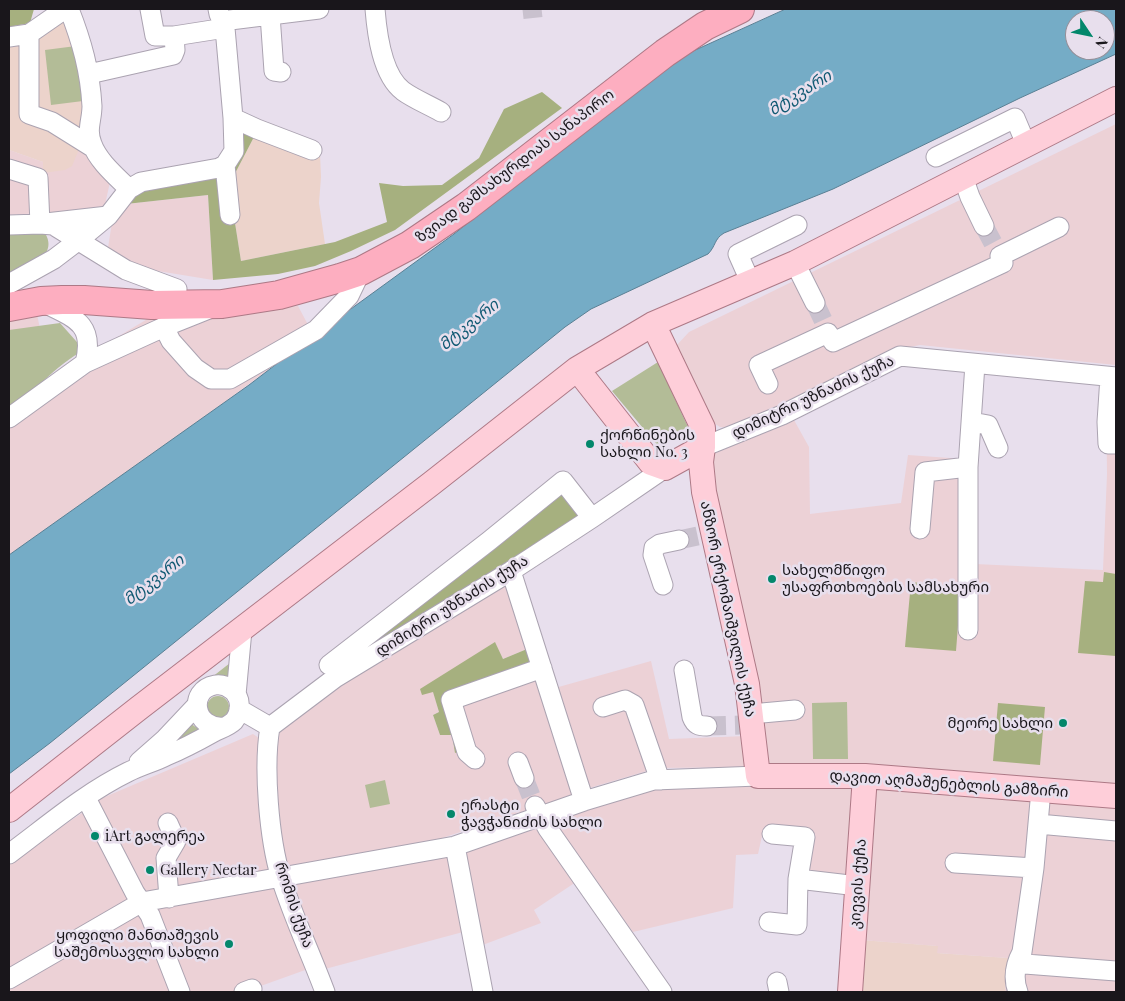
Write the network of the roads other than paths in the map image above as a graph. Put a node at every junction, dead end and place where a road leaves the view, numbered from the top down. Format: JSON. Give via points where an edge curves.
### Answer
{"nodes":[{"id":1,"x":65,"y":9,"type":"edge"},
{"id":2,"x":69,"y":9,"type":"edge"},
{"id":3,"x":150,"y":9,"type":"edge"},
{"id":4,"x":319,"y":9,"type":"edge"},
{"id":5,"x":366,"y":9,"type":"edge"},
{"id":6,"x":375,"y":9,"type":"edge"},
{"id":7,"x":711,"y":9,"type":"edge"},
{"id":8,"x":740,"y":9,"type":"edge"},
{"id":9,"x":250,"y":14,"type":"edge"},
{"id":10,"x":270,"y":15,"type":"junction"},
{"id":11,"x":222,"y":19,"type":"edge"},
{"id":12,"x":29,"y":34,"type":"junction"},
{"id":13,"x":9,"y":36,"type":"edge"},
{"id":14,"x":174,"y":36,"type":"junction"},
{"id":15,"x":372,"y":51,"type":"dead end"},
{"id":16,"x":281,"y":72,"type":"dead end"},
{"id":17,"x":89,"y":74,"type":"junction"},
{"id":18,"x":1116,"y":99,"type":"edge"},
{"id":19,"x":440,"y":112,"type":"dead end"},
{"id":20,"x":233,"y":118,"type":"junction"},
{"id":21,"x":1026,"y":144,"type":"junction"},
{"id":22,"x":92,"y":147,"type":"junction"},
{"id":23,"x":312,"y":150,"type":"dead end"},
{"id":24,"x":936,"y":157,"type":"dead end"},
{"id":25,"x":225,"y":165,"type":"junction"},
{"id":26,"x":9,"y":169,"type":"edge"},
{"id":27,"x":963,"y":177,"type":"junction"},
{"id":28,"x":129,"y":189,"type":"junction"},
{"id":29,"x":230,"y":215,"type":"dead end"},
{"id":30,"x":108,"y":216,"type":"junction"},
{"id":31,"x":40,"y":224,"type":"junction"},
{"id":32,"x":9,"y":225,"type":"edge"},
{"id":33,"x":797,"y":225,"type":"dead end"},
{"id":34,"x":984,"y":226,"type":"tunnel mouth"},
{"id":35,"x":1059,"y":227,"type":"dead end"},
{"id":36,"x":79,"y":240,"type":"junction"},
{"id":37,"x":105,"y":258,"type":"junction"},
{"id":38,"x":795,"y":263,"type":"junction"},
{"id":39,"x":46,"y":264,"type":"junction"},
{"id":40,"x":361,"y":271,"type":"junction"},
{"id":41,"x":750,"y":282,"type":"junction"},
{"id":42,"x":9,"y":284,"type":"edge"},
{"id":43,"x":177,"y":289,"type":"junction"},
{"id":44,"x":9,"y":291,"type":"edge"},
{"id":45,"x":41,"y":301,"type":"junction"},
{"id":46,"x":814,"y":303,"type":"tunnel mouth"},
{"id":47,"x":222,"y":304,"type":"junction"},
{"id":48,"x":9,"y":307,"type":"edge"},
{"id":49,"x":653,"y":324,"type":"junction"},
{"id":50,"x":164,"y":327,"type":"junction"},
{"id":51,"x":85,"y":363,"type":"junction"},
{"id":52,"x":975,"y":364,"type":"junction"},
{"id":53,"x":577,"y":369,"type":"junction"},
{"id":54,"x":1113,"y":377,"type":"edge"},
{"id":55,"x":768,"y":384,"type":"dead end"},
{"id":56,"x":9,"y":418,"type":"edge"},
{"id":57,"x":972,"y":422,"type":"junction"},
{"id":58,"x":1116,"y":444,"type":"edge"},
{"id":59,"x":704,"y":447,"type":"junction"},
{"id":60,"x":998,"y":448,"type":"dead end"},
{"id":61,"x":669,"y":466,"type":"junction"},
{"id":62,"x":968,"y":467,"type":"junction"},
{"id":63,"x":701,"y":471,"type":"junction"},
{"id":64,"x":592,"y":518,"type":"junction"},
{"id":65,"x":920,"y":529,"type":"dead end"},
{"id":66,"x":679,"y":540,"type":"tunnel mouth"},
{"id":67,"x":511,"y":571,"type":"junction"},
{"id":68,"x":663,"y":585,"type":"dead end"},
{"id":69,"x":409,"y":604,"type":"junction"},
{"id":70,"x":423,"y":624,"type":"junction"},
{"id":71,"x":242,"y":630,"type":"junction"},
{"id":72,"x":968,"y":630,"type":"dead end"},
{"id":73,"x":329,"y":665,"type":"dead end"},
{"id":74,"x":542,"y":668,"type":"junction"},
{"id":75,"x":684,"y":670,"type":"dead end"},
{"id":76,"x":183,"y":674,"type":"junction"},
{"id":77,"x":199,"y":700,"type":"junction"},
{"id":78,"x":238,"y":702,"type":"junction"},
{"id":79,"x":603,"y":706,"type":"dead end"},
{"id":80,"x":795,"y":710,"type":"dead end"},
{"id":81,"x":748,"y":721,"type":"junction"},
{"id":82,"x":707,"y":726,"type":"tunnel mouth"},
{"id":83,"x":224,"y":727,"type":"junction"},
{"id":84,"x":270,"y":727,"type":"junction"},
{"id":85,"x":475,"y":759,"type":"dead end"},
{"id":86,"x":127,"y":772,"type":"junction"},
{"id":87,"x":758,"y":776,"type":"junction"},
{"id":88,"x":866,"y":776,"type":"junction"},
{"id":89,"x":660,"y":780,"type":"junction"},
{"id":90,"x":1042,"y":790,"type":"junction"},
{"id":91,"x":1116,"y":796,"type":"edge"},
{"id":92,"x":86,"y":798,"type":"junction"},
{"id":93,"x":584,"y":801,"type":"junction"},
{"id":94,"x":9,"y":810,"type":"edge"},
{"id":95,"x":537,"y":812,"type":"junction"},
{"id":96,"x":168,"y":823,"type":"dead end"},
{"id":97,"x":1038,"y":824,"type":"junction"},
{"id":98,"x":1116,"y":831,"type":"edge"},
{"id":99,"x":772,"y":834,"type":"dead end"},
{"id":100,"x":455,"y":846,"type":"junction"},
{"id":101,"x":9,"y":854,"type":"edge"},
{"id":102,"x":955,"y":863,"type":"dead end"},
{"id":103,"x":1034,"y":868,"type":"junction"},
{"id":104,"x":281,"y":878,"type":"junction"},
{"id":105,"x":798,"y":879,"type":"junction"},
{"id":106,"x":858,"y":886,"type":"junction"},
{"id":107,"x":168,"y":898,"type":"junction"},
{"id":108,"x":142,"y":902,"type":"junction"},
{"id":109,"x":769,"y":922,"type":"dead end"},
{"id":110,"x":1022,"y":952,"type":"junction"},
{"id":111,"x":1116,"y":971,"type":"edge"},
{"id":112,"x":10,"y":978,"type":"edge"},
{"id":113,"x":180,"y":992,"type":"edge"},
{"id":114,"x":325,"y":992,"type":"edge"},
{"id":115,"x":483,"y":992,"type":"edge"},
{"id":116,"x":662,"y":992,"type":"edge"},
{"id":117,"x":850,"y":992,"type":"edge"},
{"id":118,"x":1018,"y":992,"type":"edge"}],
"edges":[{"from":1,"to":12,"type":"street"},
{"from":2,"to":17,"type":"street","via":[[81,38]]},
{"from":3,"to":14,"type":"street","via":[[155,36]]},
{"from":4,"to":10,"type":"street"},
{"from":5,"to":15,"type":"street"},
{"from":6,"to":19,"type":"street","via":[[376,35],[396,84]]},
{"from":7,"to":43,"type":"highway","name":"ზვიად გამსახურდიას სანაპირო","via":[[658,41],[466,189],[385,243],[339,264],[276,282],[234,288]]},
{"from":8,"to":40,"type":"highway","name":"ზვიად გამსახურდიას სანაპირო","via":[[705,26],[665,52],[474,201],[403,249]]},
{"from":9,"to":10,"type":"street"},
{"from":9,"to":11,"type":"street"},
{"from":10,"to":16,"type":"street","via":[[274,71]]},
{"from":11,"to":14,"type":"street"},
{"from":11,"to":20,"type":"street"},
{"from":12,"to":13,"type":"street"},
{"from":12,"to":22,"type":"street","via":[[30,114],[52,122]]},
{"from":14,"to":17,"type":"street","via":[[173,55]]},
{"from":17,"to":22,"type":"street","via":[[92,109],[88,132]]},
{"from":18,"to":21,"type":"main road"},
{"from":20,"to":23,"type":"street"},
{"from":20,"to":25,"type":"street","via":[[234,151]]},
{"from":21,"to":24,"type":"street","via":[[1015,118]]},
{"from":21,"to":27,"type":"main road"},
{"from":22,"to":28,"type":"street"},
{"from":25,"to":28,"type":"street","via":[[141,182]]},
{"from":25,"to":29,"type":"street"},
{"from":26,"to":31,"type":"street","via":[[38,178]]},
{"from":27,"to":34,"type":"street"},
{"from":27,"to":38,"type":"main road"},
{"from":28,"to":30,"type":"street"},
{"from":30,"to":31,"type":"street"},
{"from":30,"to":36,"type":"street"},
{"from":30,"to":37,"type":"street","via":[[102,244]]},
{"from":31,"to":32,"type":"street"},
{"from":31,"to":36,"type":"street","via":[[53,225]]},
{"from":31,"to":39,"type":"street","via":[[49,230],[54,240],[53,252]]},
{"from":33,"to":41,"type":"street","via":[[738,254]]},
{"from":35,"to":55,"type":"street","via":[[996,249],[1003,263],[832,342],[825,327],[759,365]]},
{"from":36,"to":37,"type":"street"},
{"from":36,"to":39,"type":"street"},
{"from":37,"to":43,"type":"street","via":[[126,270]]},
{"from":38,"to":41,"type":"main road"},
{"from":38,"to":46,"type":"street"},
{"from":39,"to":42,"type":"street"},
{"from":40,"to":47,"type":"highway","name":"ზვიად გამსახურდიას სანაპირო","via":[[278,295]]},
{"from":40,"to":50,"type":"street","via":[[349,296],[316,330],[230,379],[211,379],[196,368]]},
{"from":41,"to":49,"type":"main road"},
{"from":43,"to":44,"type":"highway","name":"ზვიად გამსახურდიას სანაპირო","via":[[64,286]]},
{"from":45,"to":47,"type":"highway","name":"ზვიად გამსახურდიას სანაპირო"},
{"from":45,"to":48,"type":"highway","name":"ზვიად გამსახურდიას სანაპირო"},
{"from":45,"to":51,"type":"street","via":[[82,326],[89,340]]},
{"from":47,"to":50,"type":"street"},
{"from":49,"to":53,"type":"main road"},
{"from":49,"to":59,"type":"main road","name":"ანზორ ერქომაიშვილის ქუჩა","via":[[699,418]]},
{"from":50,"to":51,"type":"street"},
{"from":51,"to":56,"type":"street"},
{"from":52,"to":54,"type":"street","name":"დიმიტრი უზნაძის ქუჩა"},
{"from":52,"to":57,"type":"street"},
{"from":52,"to":59,"type":"street","name":"დიმიტრი უზნაძის ქუჩა","via":[[900,356],[782,415]]},
{"from":53,"to":61,"type":"main road","via":[[651,463]]},
{"from":53,"to":71,"type":"main road"},
{"from":54,"to":58,"type":"street","via":[[1107,422],[1108,444]]},
{"from":57,"to":60,"type":"street","via":[[988,426]]},
{"from":57,"to":62,"type":"street"},
{"from":59,"to":61,"type":"main road","name":"დიმიტრი უზნაძის ქუჩა"},
{"from":59,"to":63,"type":"main road","name":"ანზორ ერქომაიშვილის ქუჩა"},
{"from":61,"to":63,"type":"main road"},
{"from":61,"to":64,"type":"street","name":"დიმიტრი უზნაძის ქუჩა"},
{"from":62,"to":65,"type":"street","via":[[925,472]]},
{"from":62,"to":72,"type":"street"},
{"from":63,"to":81,"type":"main road","name":"ანზორ ერქომაიშვილის ქუჩა","via":[[708,534],[747,684]]},
{"from":64,"to":67,"type":"street","name":"დიმიტრი უზნაძის ქუჩა"},
{"from":64,"to":69,"type":"street","via":[[563,481]]},
{"from":66,"to":68,"type":"street","via":[[654,548],[653,555]]},
{"from":67,"to":70,"type":"street","name":"დიმიტრი უზნაძის ქუჩა"},
{"from":67,"to":74,"type":"street"},
{"from":69,"to":70,"type":"street"},
{"from":69,"to":73,"type":"street"},
{"from":70,"to":84,"type":"street","name":"დიმიტრი უზნაძის ქუჩა","via":[[335,678]]},
{"from":71,"to":76,"type":"main road"},
{"from":71,"to":78,"type":"street"},
{"from":74,"to":85,"type":"street","via":[[451,700],[467,752]]},
{"from":74,"to":93,"type":"street"},
{"from":75,"to":82,"type":"street","via":[[694,723]]},
{"from":76,"to":77,"type":"street"},
{"from":76,"to":94,"type":"main road"},
{"from":77,"to":78,"type":"street","via":[[210,687],[221,685],[232,690]]},
{"from":77,"to":83,"type":"street","via":[[200,718],[210,726]]},
{"from":77,"to":86,"type":"street","via":[[164,740]]},
{"from":78,"to":83,"type":"street","via":[[234,720]]},
{"from":78,"to":84,"type":"street"},
{"from":79,"to":89,"type":"street","via":[[625,700],[634,705]]},
{"from":80,"to":81,"type":"street"},
{"from":81,"to":87,"type":"main road","name":"ანზორ ერქომაიშვილის ქუჩა"},
{"from":83,"to":86,"type":"street","via":[[168,756]]},
{"from":84,"to":104,"type":"street","name":"რომის ქუჩა","via":[[269,810]]},
{"from":86,"to":92,"type":"street"},
{"from":87,"to":88,"type":"main road","name":"დავით აღმაშენებლის გამზირი"},
{"from":87,"to":89,"type":"street","name":"დავით აღმაშენებლის გამზირი"},
{"from":88,"to":90,"type":"main road","name":"დავით აღმაშენებლის გამზირი"},
{"from":88,"to":106,"type":"main road","name":"კიევის ქუჩა"},
{"from":89,"to":93,"type":"street","name":"დავით აღმაშენებლის გამზირი"},
{"from":90,"to":91,"type":"main road","name":"დავით აღმაშენებლის გამზირი"},
{"from":90,"to":97,"type":"street"},
{"from":92,"to":101,"type":"street"},
{"from":92,"to":108,"type":"street"},
{"from":93,"to":95,"type":"street","name":"დავით აღმაშენებლის გამზირი"},
{"from":95,"to":100,"type":"street","name":"დავით აღმაშენებლის გამზირი"},
{"from":95,"to":116,"type":"street"},
{"from":96,"to":107,"type":"street","via":[[176,841],[166,858]]},
{"from":97,"to":98,"type":"street"},
{"from":97,"to":103,"type":"street"},
{"from":99,"to":105,"type":"street","via":[[805,836]]},
{"from":100,"to":104,"type":"street","name":"დავით აღმაშენებლის გამზირი"},
{"from":100,"to":115,"type":"street"},
{"from":102,"to":103,"type":"street"},
{"from":103,"to":110,"type":"street"},
{"from":104,"to":107,"type":"street","name":"დავით აღმაშენებლის გამზირი"},
{"from":104,"to":114,"type":"street","name":"რომის ქუჩა"},
{"from":105,"to":106,"type":"street"},
{"from":105,"to":109,"type":"street","via":[[797,926]]},
{"from":106,"to":117,"type":"main road","name":"კიევის ქუჩა"},
{"from":107,"to":108,"type":"street","name":"დავით აღმაშენებლის გამზირი"},
{"from":108,"to":112,"type":"street","name":"დავით აღმაშენებლის გამზირი"},
{"from":108,"to":113,"type":"street"},
{"from":110,"to":111,"type":"street","via":[[1025,964]]},
{"from":110,"to":118,"type":"street","via":[[1014,983]]}]}
